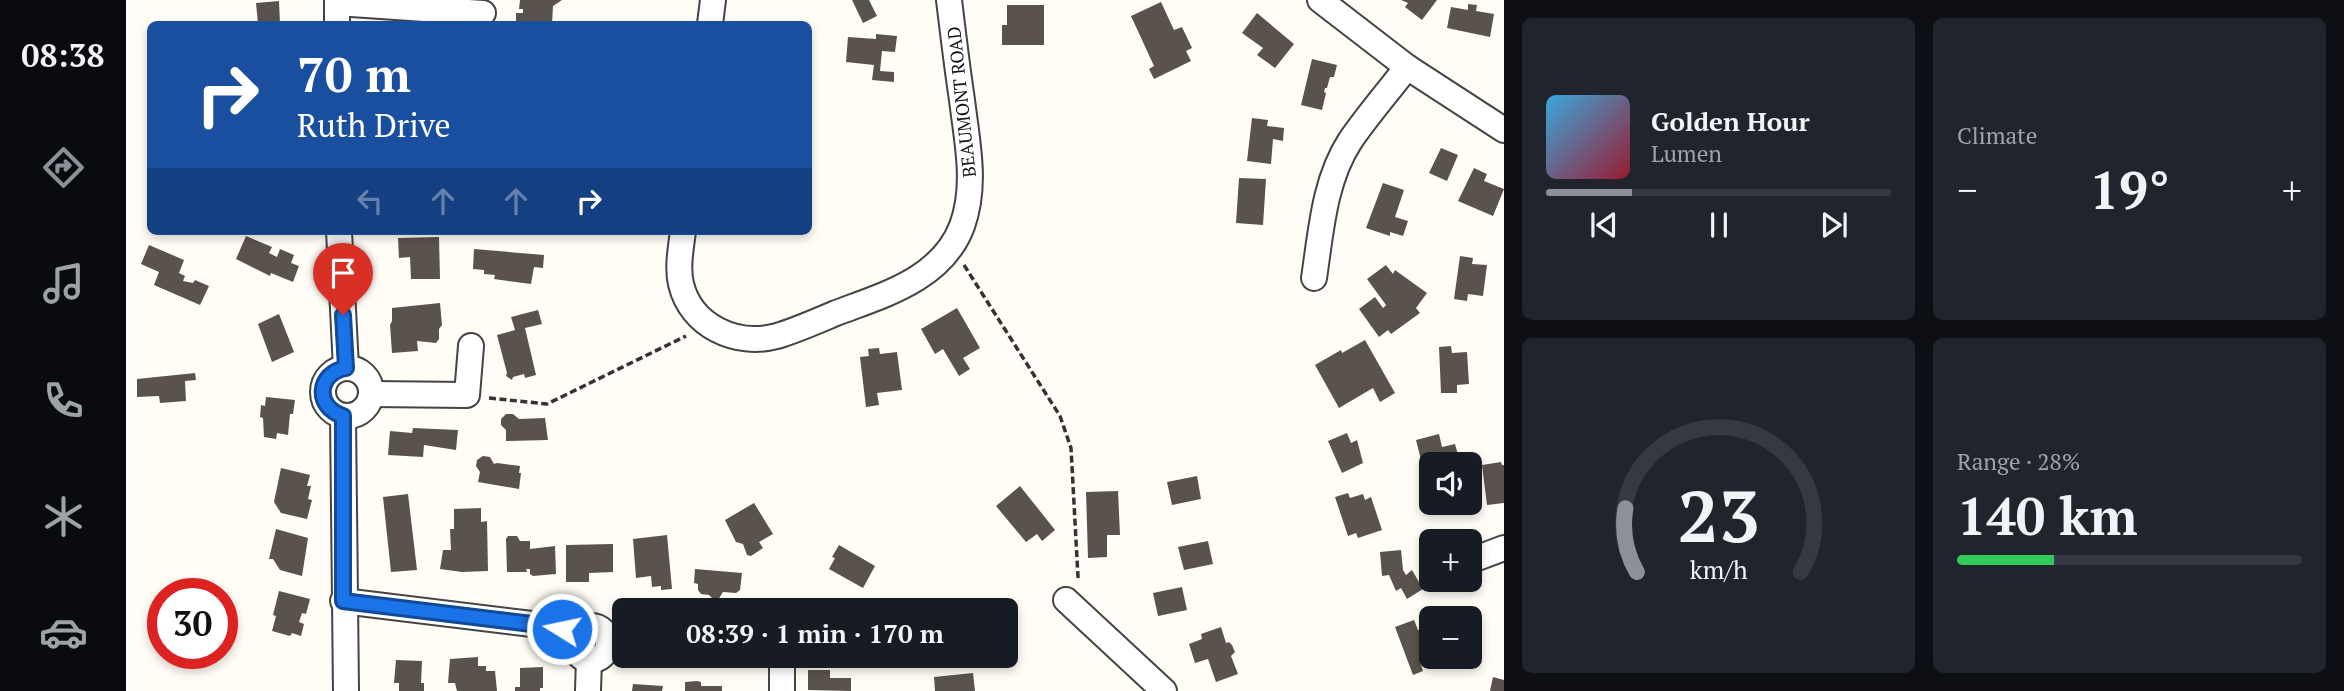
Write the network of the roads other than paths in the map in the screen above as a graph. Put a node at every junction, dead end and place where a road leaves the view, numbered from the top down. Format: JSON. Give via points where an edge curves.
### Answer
{"nodes":[{"id":1,"x":713,"y":0,"type":"edge"},
{"id":2,"x":949,"y":0,"type":"edge"},
{"id":3,"x":1320,"y":0,"type":"edge"},
{"id":4,"x":337,"y":9,"type":"edge"},
{"id":5,"x":483,"y":12,"type":"edge"},
{"id":6,"x":710,"y":21,"type":"edge"},
{"id":7,"x":1407,"y":67,"type":"junction"},
{"id":8,"x":1504,"y":130,"type":"edge"},
{"id":9,"x":339,"y":235,"type":"edge"},
{"id":10,"x":683,"y":235,"type":"edge"},
{"id":11,"x":1314,"y":278,"type":"dead end"},
{"id":12,"x":471,"y":346,"type":"dead end"},
{"id":13,"x":346,"y":368,"type":"junction"},
{"id":14,"x":371,"y":394,"type":"junction"},
{"id":15,"x":343,"y":416,"type":"junction"},
{"id":16,"x":1504,"y":548,"type":"edge"},
{"id":17,"x":1482,"y":556,"type":"edge"},
{"id":18,"x":1066,"y":600,"type":"road end"},
{"id":19,"x":343,"y":601,"type":"junction"},
{"id":20,"x":612,"y":634,"type":"edge"},
{"id":21,"x":576,"y":635,"type":"junction"},
{"id":22,"x":612,"y":642,"type":"edge"},
{"id":23,"x":589,"y":659,"type":"junction"},
{"id":24,"x":782,"y":668,"type":"edge"},
{"id":25,"x":346,"y":691,"type":"edge"},
{"id":26,"x":588,"y":691,"type":"edge"},
{"id":27,"x":782,"y":691,"type":"edge"},
{"id":28,"x":1164,"y":691,"type":"edge"}],
"edges":[{"from":1,"to":6,"type":"street"},
{"from":2,"to":10,"type":"street","name":"BEAUMONT ROAD","via":[[971,183],[962,226],[951,248],[934,266],[914,281],[776,336],[745,338],[726,334],[695,314],[681,284]]},
{"from":3,"to":7,"type":"street"},
{"from":4,"to":5,"type":"street"},
{"from":7,"to":8,"type":"street"},
{"from":7,"to":11,"type":"street","via":[[1349,143],[1338,166],[1325,207]]},
{"from":9,"to":13,"type":"street"},
{"from":12,"to":14,"type":"street","via":[[467,395]]},
{"from":13,"to":14,"type":"street","via":[[367,378]]},
{"from":13,"to":15,"type":"street","via":[[332,373],[323,386],[329,408]]},
{"from":14,"to":15,"type":"street","via":[[359,413]]},
{"from":15,"to":19,"type":"street"},
{"from":16,"to":17,"type":"street"},
{"from":18,"to":28,"type":"street"},
{"from":19,"to":21,"type":"street","via":[[540,625]]},
{"from":19,"to":25,"type":"street"},
{"from":20,"to":21,"type":"street","via":[[592,626]]},
{"from":21,"to":23,"type":"street","via":[[576,651]]},
{"from":22,"to":23,"type":"street","via":[[598,657]]},
{"from":23,"to":26,"type":"street"},
{"from":24,"to":27,"type":"street"}]}
